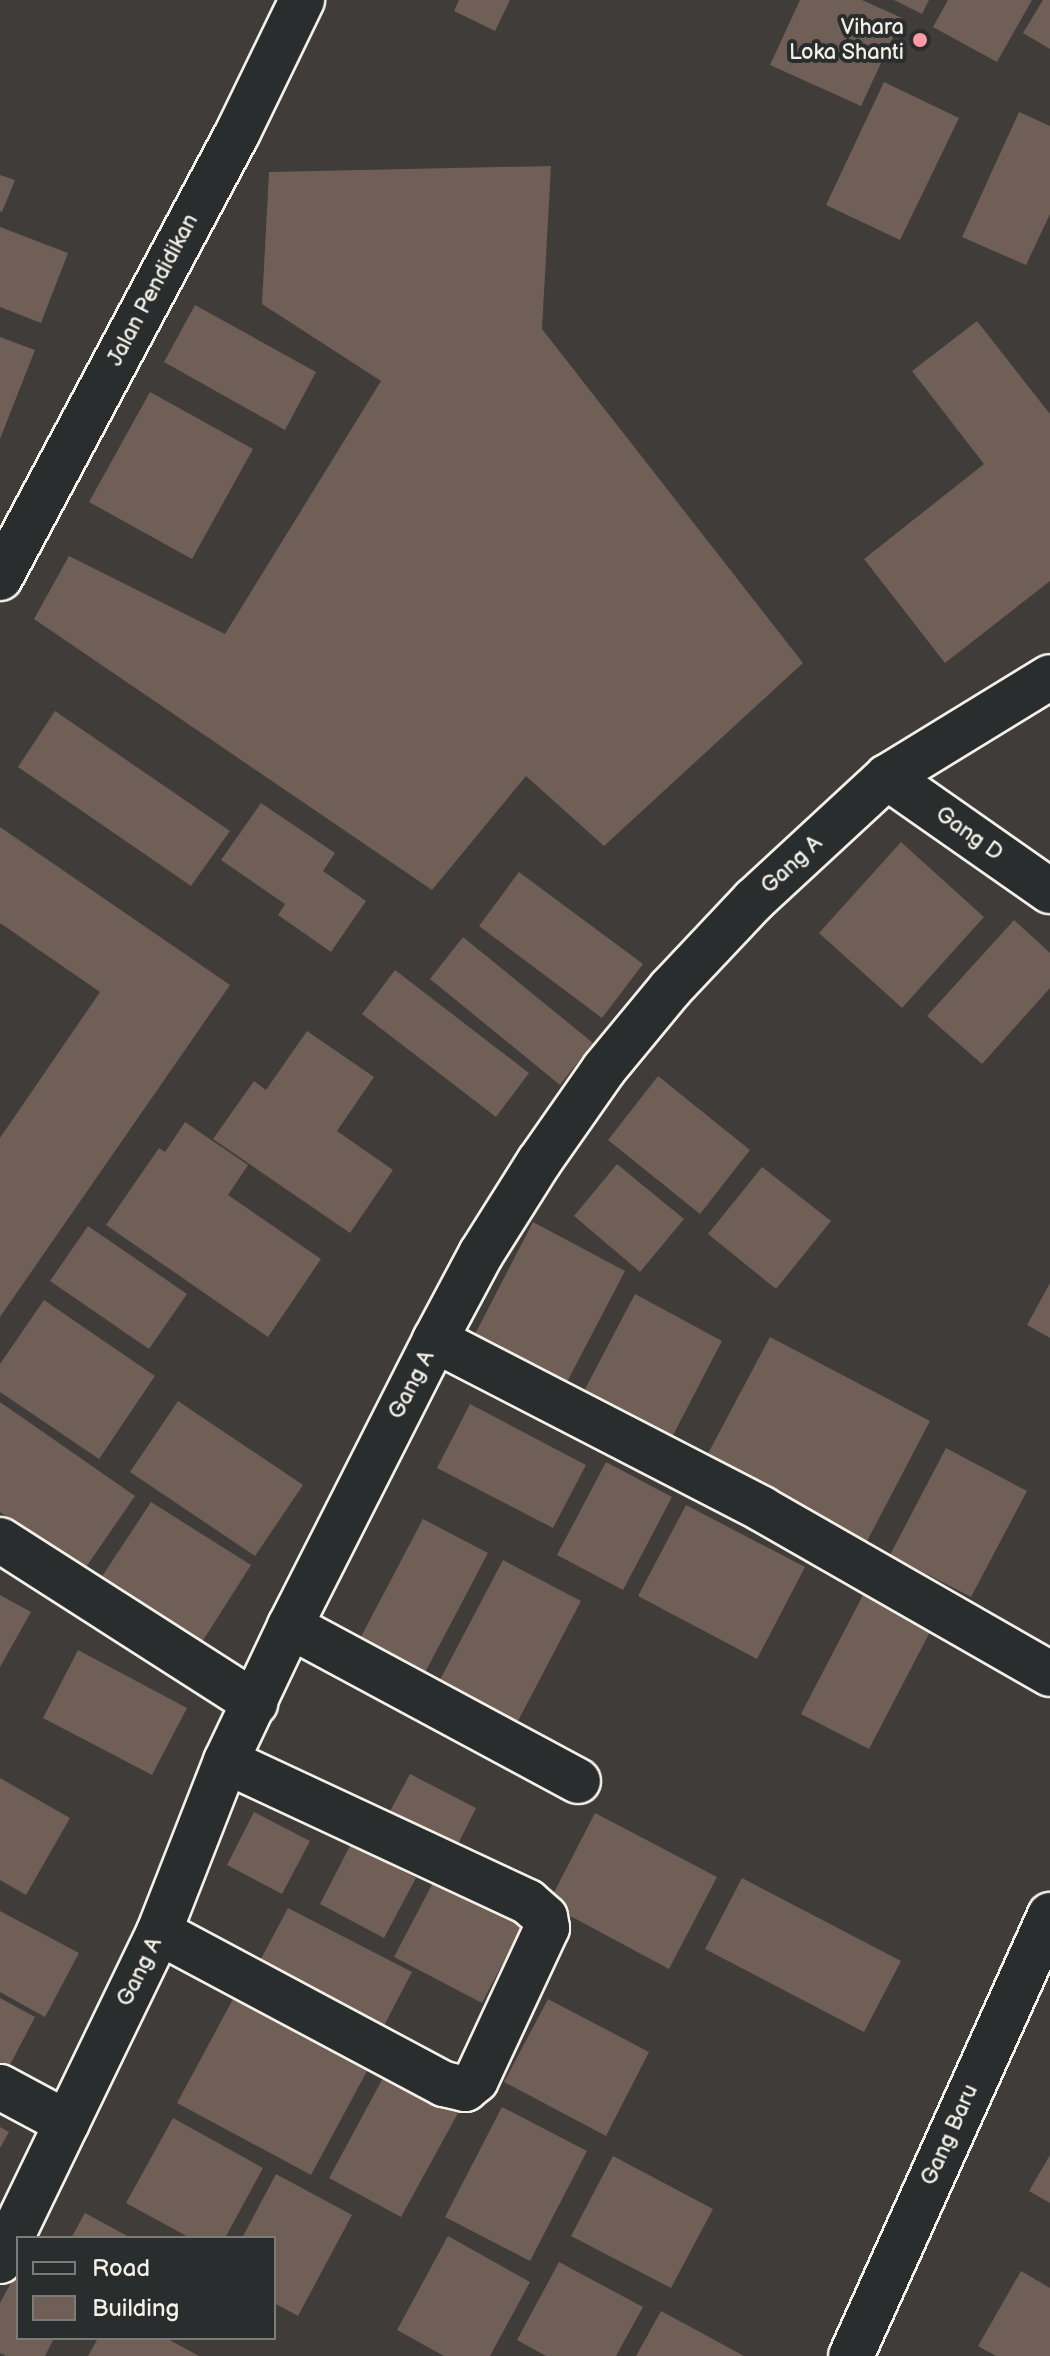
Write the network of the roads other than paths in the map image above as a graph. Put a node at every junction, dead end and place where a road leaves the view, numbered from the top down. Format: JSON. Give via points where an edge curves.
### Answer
{"nodes":[{"id":1,"x":302,"y":0,"type":"edge"},
{"id":2,"x":0,"y":578,"type":"edge"},
{"id":3,"x":1050,"y":677,"type":"edge"},
{"id":4,"x":887,"y":777,"type":"junction"},
{"id":5,"x":1050,"y":891,"type":"edge"},
{"id":6,"x":435,"y":1340,"type":"junction"},
{"id":7,"x":0,"y":1540,"type":"edge"},
{"id":8,"x":290,"y":1626,"type":"junction"},
{"id":9,"x":1050,"y":1674,"type":"edge"},
{"id":10,"x":255,"y":1703,"type":"junction"},
{"id":11,"x":226,"y":1761,"type":"junction"},
{"id":12,"x":578,"y":1781,"type":"dead end"},
{"id":13,"x":1050,"y":1915,"type":"edge"},
{"id":14,"x":159,"y":1932,"type":"junction"},
{"id":15,"x":0,"y":2087,"type":"edge"},
{"id":16,"x":67,"y":2123,"type":"junction"},
{"id":17,"x":0,"y":2261,"type":"edge"},
{"id":18,"x":851,"y":2356,"type":"edge"}],
"edges":[{"from":1,"to":2,"type":"street","name":"Jalan Pendidikan","via":[[238,132]]},
{"from":3,"to":4,"type":"street","name":"Gang A"},
{"from":4,"to":5,"type":"street","name":"Gang D"},
{"from":4,"to":6,"type":"street","name":"Gang A","via":[[754,900],[604,1069],[481,1254]]},
{"from":6,"to":8,"type":"street","name":"Gang A"},
{"from":6,"to":9,"type":"street","via":[[762,1509]]},
{"from":7,"to":10,"type":"street"},
{"from":8,"to":10,"type":"street","name":"Gang A"},
{"from":8,"to":12,"type":"street"},
{"from":10,"to":11,"type":"street","name":"Gang A"},
{"from":11,"to":14,"type":"street","name":"Gang A"},
{"from":11,"to":14,"type":"street","via":[[528,1902],[545,1917],[547,1928],[476,2080],[465,2089],[444,2084]]},
{"from":13,"to":18,"type":"street","name":"Gang Baru"},
{"from":14,"to":16,"type":"street","name":"Gang A"},
{"from":15,"to":16,"type":"street"},
{"from":16,"to":17,"type":"street","name":"Gang A"}]}
